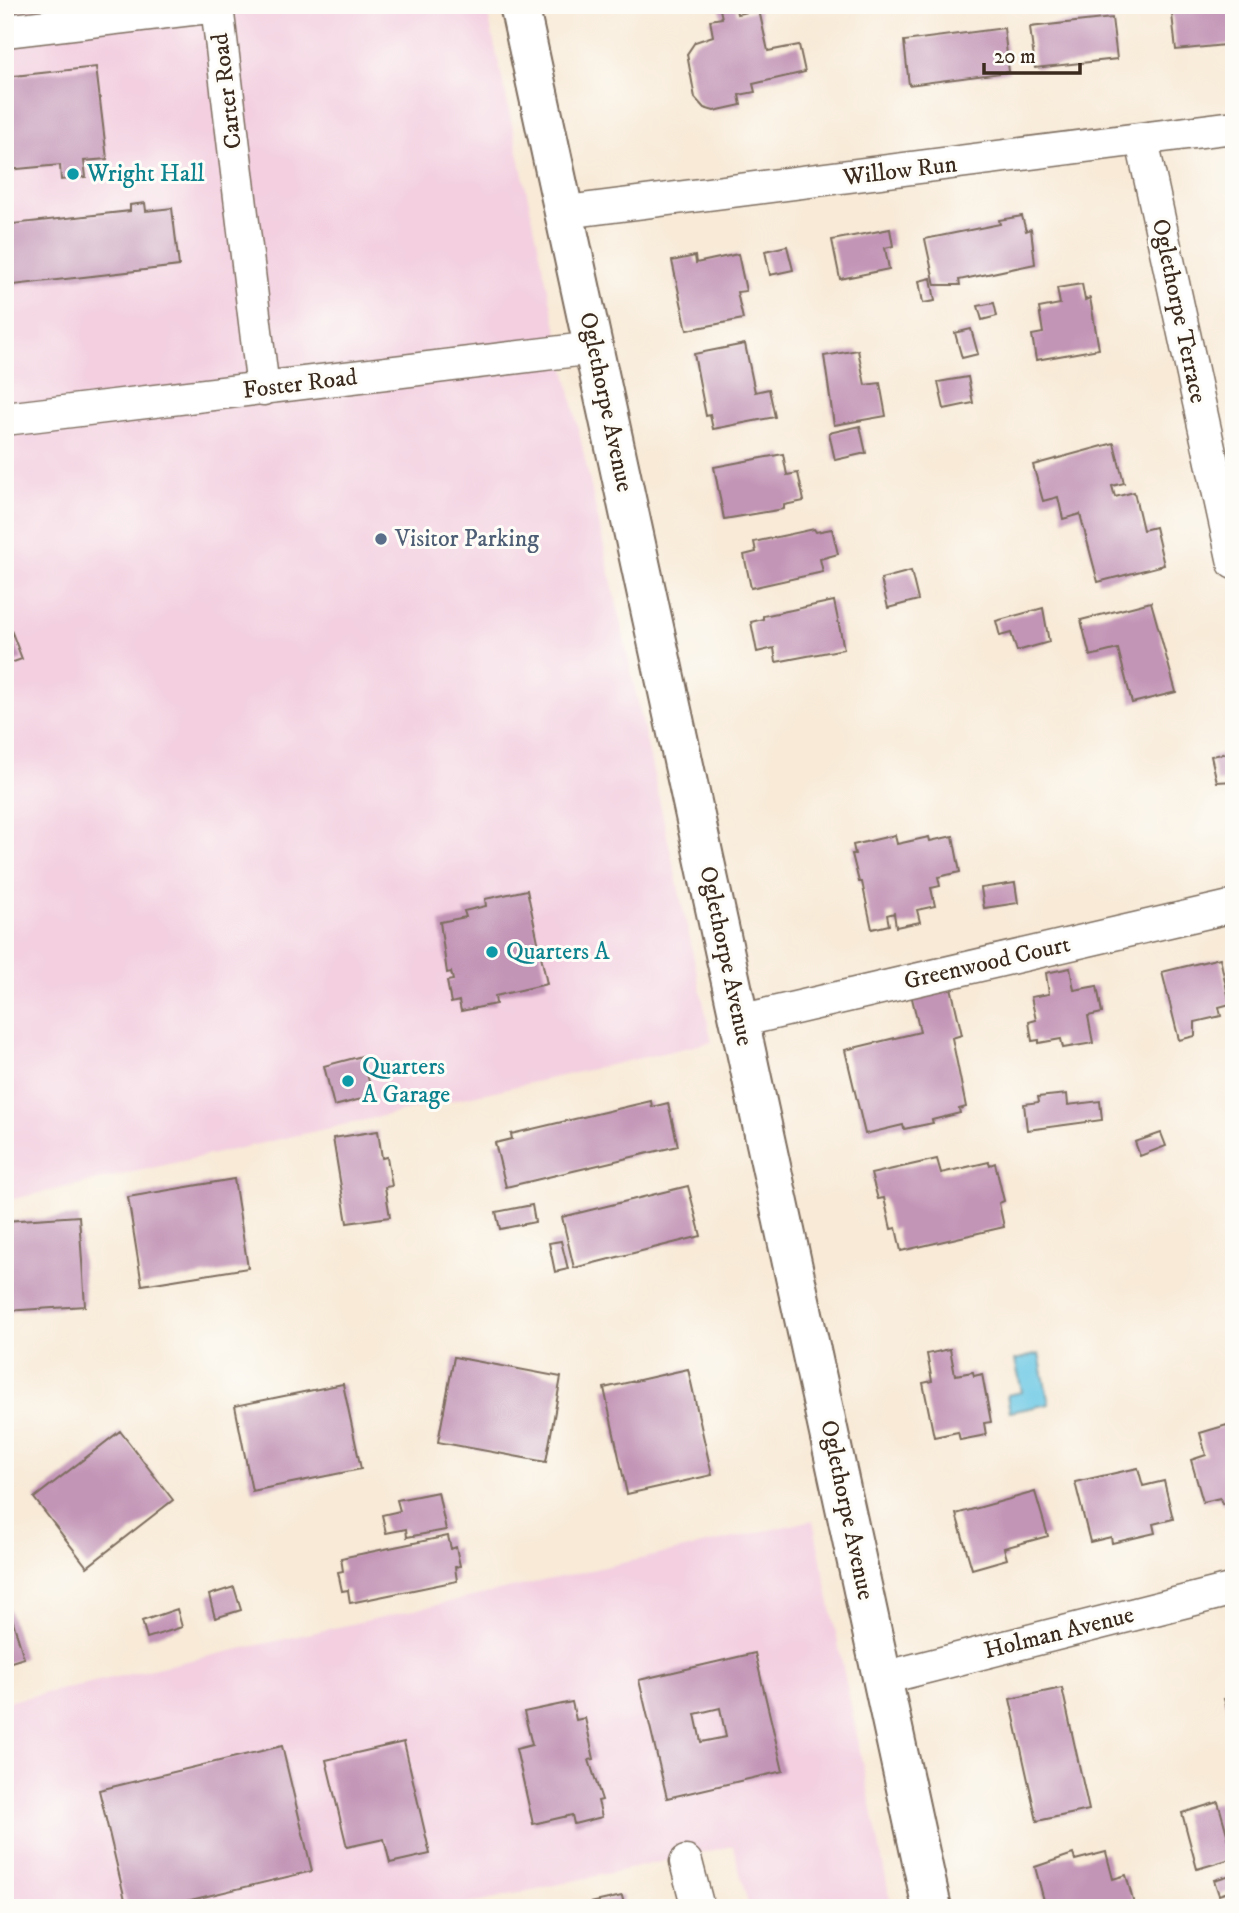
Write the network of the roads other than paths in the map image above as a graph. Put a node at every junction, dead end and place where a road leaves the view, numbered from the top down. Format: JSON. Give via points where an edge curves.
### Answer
{"nodes":[{"id":1,"x":519,"y":5,"type":"edge"},
{"id":2,"x":217,"y":6,"type":"edge"},
{"id":3,"x":5,"y":31,"type":"edge"},
{"id":4,"x":1234,"y":127,"type":"edge"},
{"id":5,"x":1142,"y":141,"type":"junction"},
{"id":6,"x":566,"y":212,"type":"junction"},
{"id":7,"x":594,"y":348,"type":"junction"},
{"id":8,"x":263,"y":389,"type":"junction"},
{"id":9,"x":5,"y":419,"type":"edge"},
{"id":10,"x":1234,"y":563,"type":"edge"},
{"id":11,"x":1234,"y":906,"type":"edge"},
{"id":12,"x":739,"y":1021,"type":"junction"},
{"id":13,"x":1234,"y":1589,"type":"edge"},
{"id":14,"x":883,"y":1678,"type":"junction"},
{"id":15,"x":686,"y":1862,"type":"dead end"},
{"id":16,"x":698,"y":1908,"type":"edge"},
{"id":17,"x":932,"y":1908,"type":"edge"}],
"edges":[{"from":1,"to":6,"type":"main road","name":"Oglethorpe Avenue"},
{"from":2,"to":3,"type":"street","name":"Carter Road"},
{"from":2,"to":8,"type":"street","name":"Carter Road"},
{"from":4,"to":5,"type":"street","name":"Willow Run"},
{"from":5,"to":6,"type":"street","name":"Willow Run"},
{"from":5,"to":10,"type":"street","name":"Oglethorpe Terrace"},
{"from":6,"to":7,"type":"main road","name":"Oglethorpe Avenue"},
{"from":7,"to":8,"type":"street","name":"Foster Road"},
{"from":7,"to":12,"type":"main road","name":"Oglethorpe Avenue"},
{"from":8,"to":9,"type":"street","name":"Foster Road"},
{"from":11,"to":12,"type":"street","name":"Greenwood Court"},
{"from":12,"to":14,"type":"main road","name":"Oglethorpe Avenue"},
{"from":13,"to":14,"type":"street","name":"Holman Avenue"},
{"from":14,"to":17,"type":"main road","name":"Oglethorpe Avenue"},
{"from":15,"to":16,"type":"street"}]}
